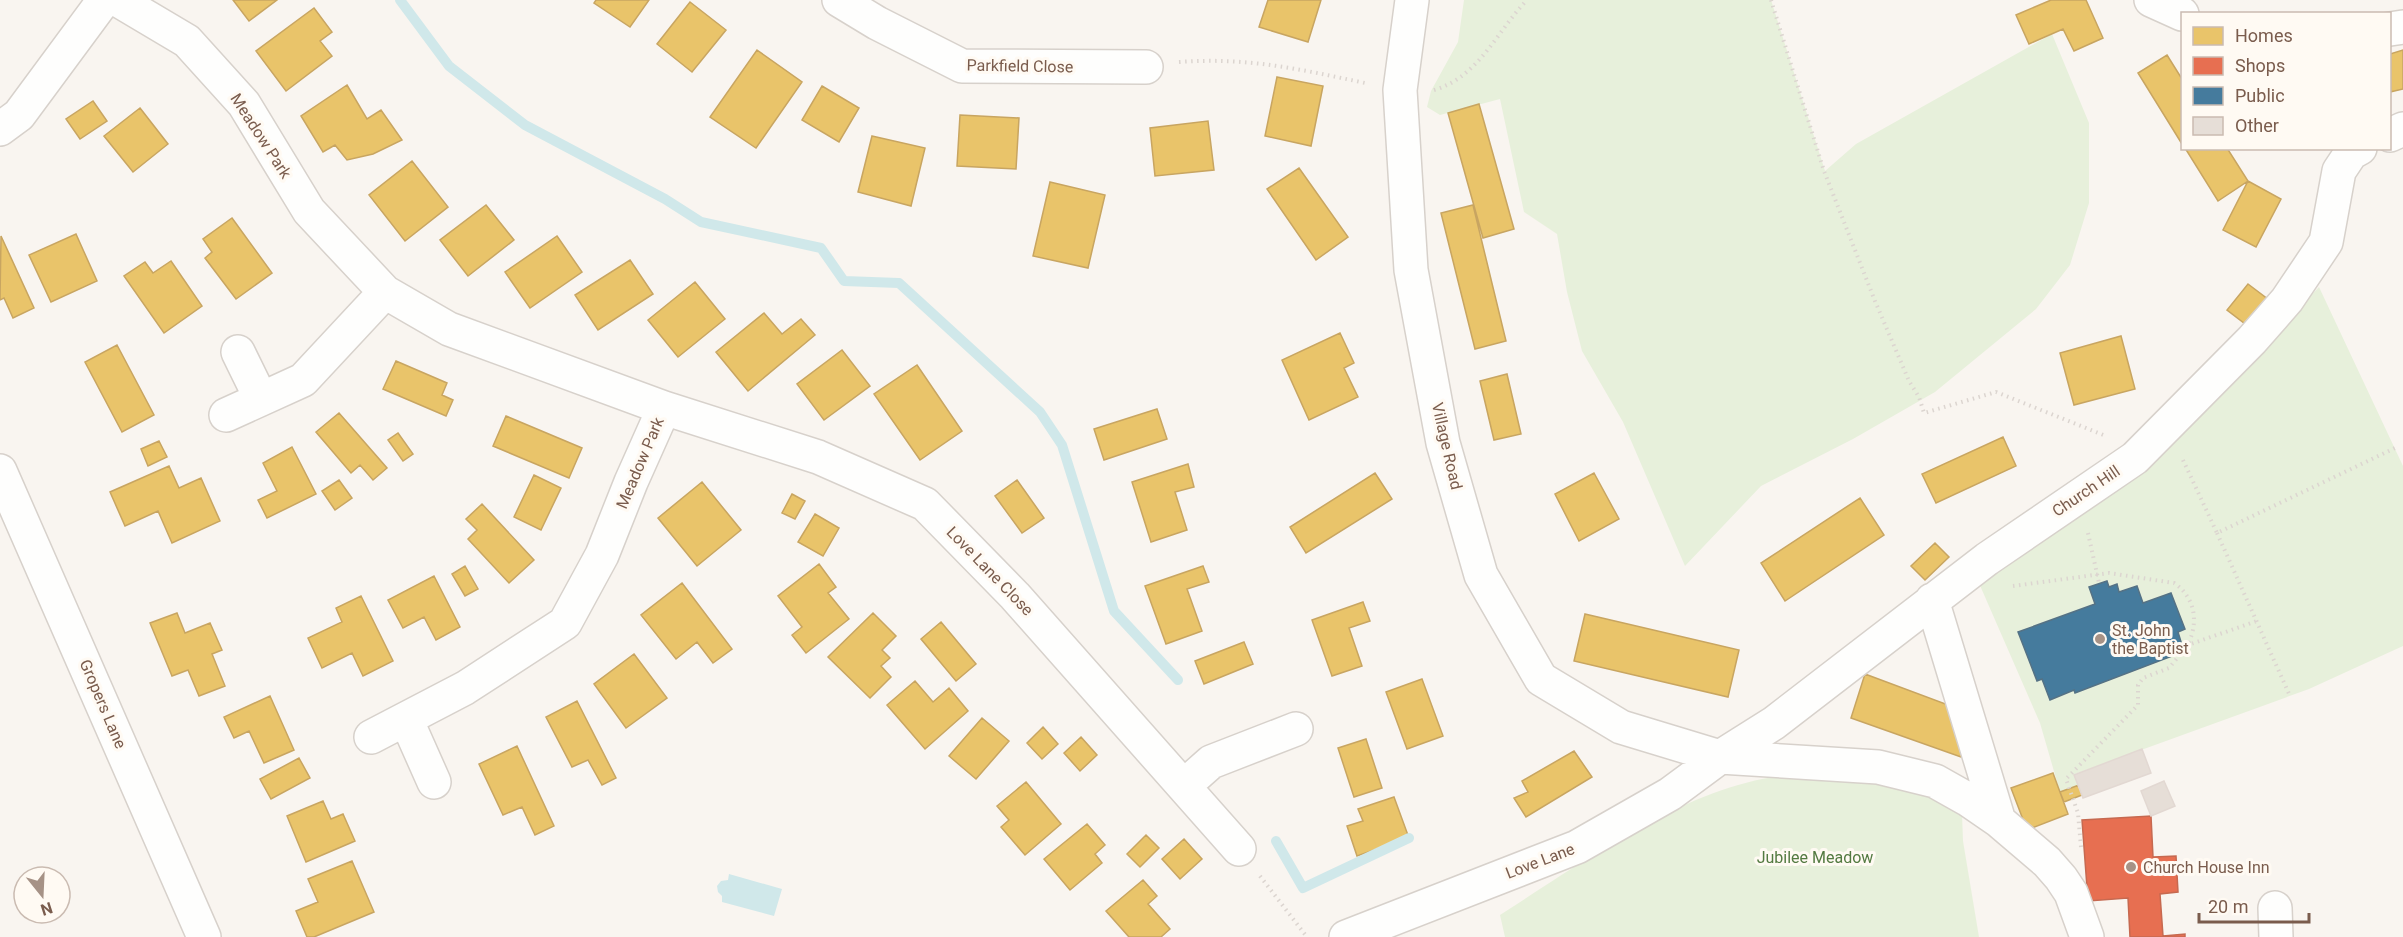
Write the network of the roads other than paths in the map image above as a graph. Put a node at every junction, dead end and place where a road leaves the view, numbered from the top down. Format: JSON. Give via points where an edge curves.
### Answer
{"nodes":[{"id":1,"x":104,"y":0,"type":"edge"},
{"id":2,"x":118,"y":0,"type":"edge"},
{"id":3,"x":839,"y":0,"type":"edge"},
{"id":4,"x":1412,"y":0,"type":"edge"},
{"id":5,"x":2151,"y":0,"type":"edge"},
{"id":6,"x":2181,"y":14,"type":"edge"},
{"id":7,"x":1146,"y":67,"type":"road end"},
{"id":8,"x":0,"y":129,"type":"edge"},
{"id":9,"x":2356,"y":150,"type":"edge"},
{"id":10,"x":385,"y":292,"type":"junction"},
{"id":11,"x":238,"y":352,"type":"dead end"},
{"id":12,"x":261,"y":399,"type":"junction"},
{"id":13,"x":664,"y":408,"type":"junction"},
{"id":14,"x":226,"y":415,"type":"dead end"},
{"id":15,"x":0,"y":471,"type":"edge"},
{"id":16,"x":1932,"y":600,"type":"junction"},
{"id":17,"x":406,"y":719,"type":"junction"},
{"id":18,"x":1296,"y":729,"type":"dead end"},
{"id":19,"x":371,"y":737,"type":"dead end"},
{"id":20,"x":1720,"y":757,"type":"junction"},
{"id":21,"x":434,"y":782,"type":"dead end"},
{"id":22,"x":1184,"y":786,"type":"junction"},
{"id":23,"x":1999,"y":821,"type":"junction"},
{"id":24,"x":1239,"y":849,"type":"road end"},
{"id":25,"x":204,"y":937,"type":"edge"},
{"id":26,"x":1346,"y":937,"type":"edge"},
{"id":27,"x":2087,"y":937,"type":"edge"}],
"edges":[{"from":1,"to":8,"type":"street","via":[[19,115]]},
{"from":2,"to":10,"type":"street","name":"Meadow Park","via":[[187,41],[244,104],[309,211]]},
{"from":3,"to":7,"type":"street","name":"Parkfield Close","via":[[962,66]]},
{"from":4,"to":20,"type":"street","name":"Village Road","via":[[1400,90],[1412,270],[1443,443],[1481,575],[1541,680],[1620,727]]},
{"from":5,"to":6,"type":"street"},
{"from":9,"to":16,"type":"street","name":"Church Hill","via":[[2338,171],[2326,242],[2287,300],[2252,340],[2135,458]]},
{"from":10,"to":12,"type":"street","via":[[303,380]]},
{"from":10,"to":13,"type":"street","name":"Meadow Park","via":[[449,329]]},
{"from":11,"to":12,"type":"street"},
{"from":12,"to":14,"type":"street"},
{"from":13,"to":17,"type":"street","name":"Meadow Park","via":[[602,555],[565,623],[465,688]]},
{"from":13,"to":22,"type":"street","name":"Love Lane Close","via":[[818,457],[925,504],[1015,596]]},
{"from":15,"to":25,"type":"street","name":"Gropers Lane"},
{"from":16,"to":20,"type":"street","name":"Church Hill","via":[[1774,723]]},
{"from":16,"to":23,"type":"street"},
{"from":17,"to":19,"type":"street","name":"Meadow Park"},
{"from":17,"to":21,"type":"street"},
{"from":18,"to":22,"type":"street","via":[[1211,762]]},
{"from":20,"to":23,"type":"street","name":"Village Road","via":[[1878,767],[1935,781]]},
{"from":20,"to":26,"type":"street","name":"Love Lane","via":[[1670,794],[1577,848]]},
{"from":22,"to":24,"type":"street","name":"Love Lane Close"},
{"from":23,"to":27,"type":"street","name":"Village Road","via":[[2034,849],[2061,878],[2078,908]]}]}
